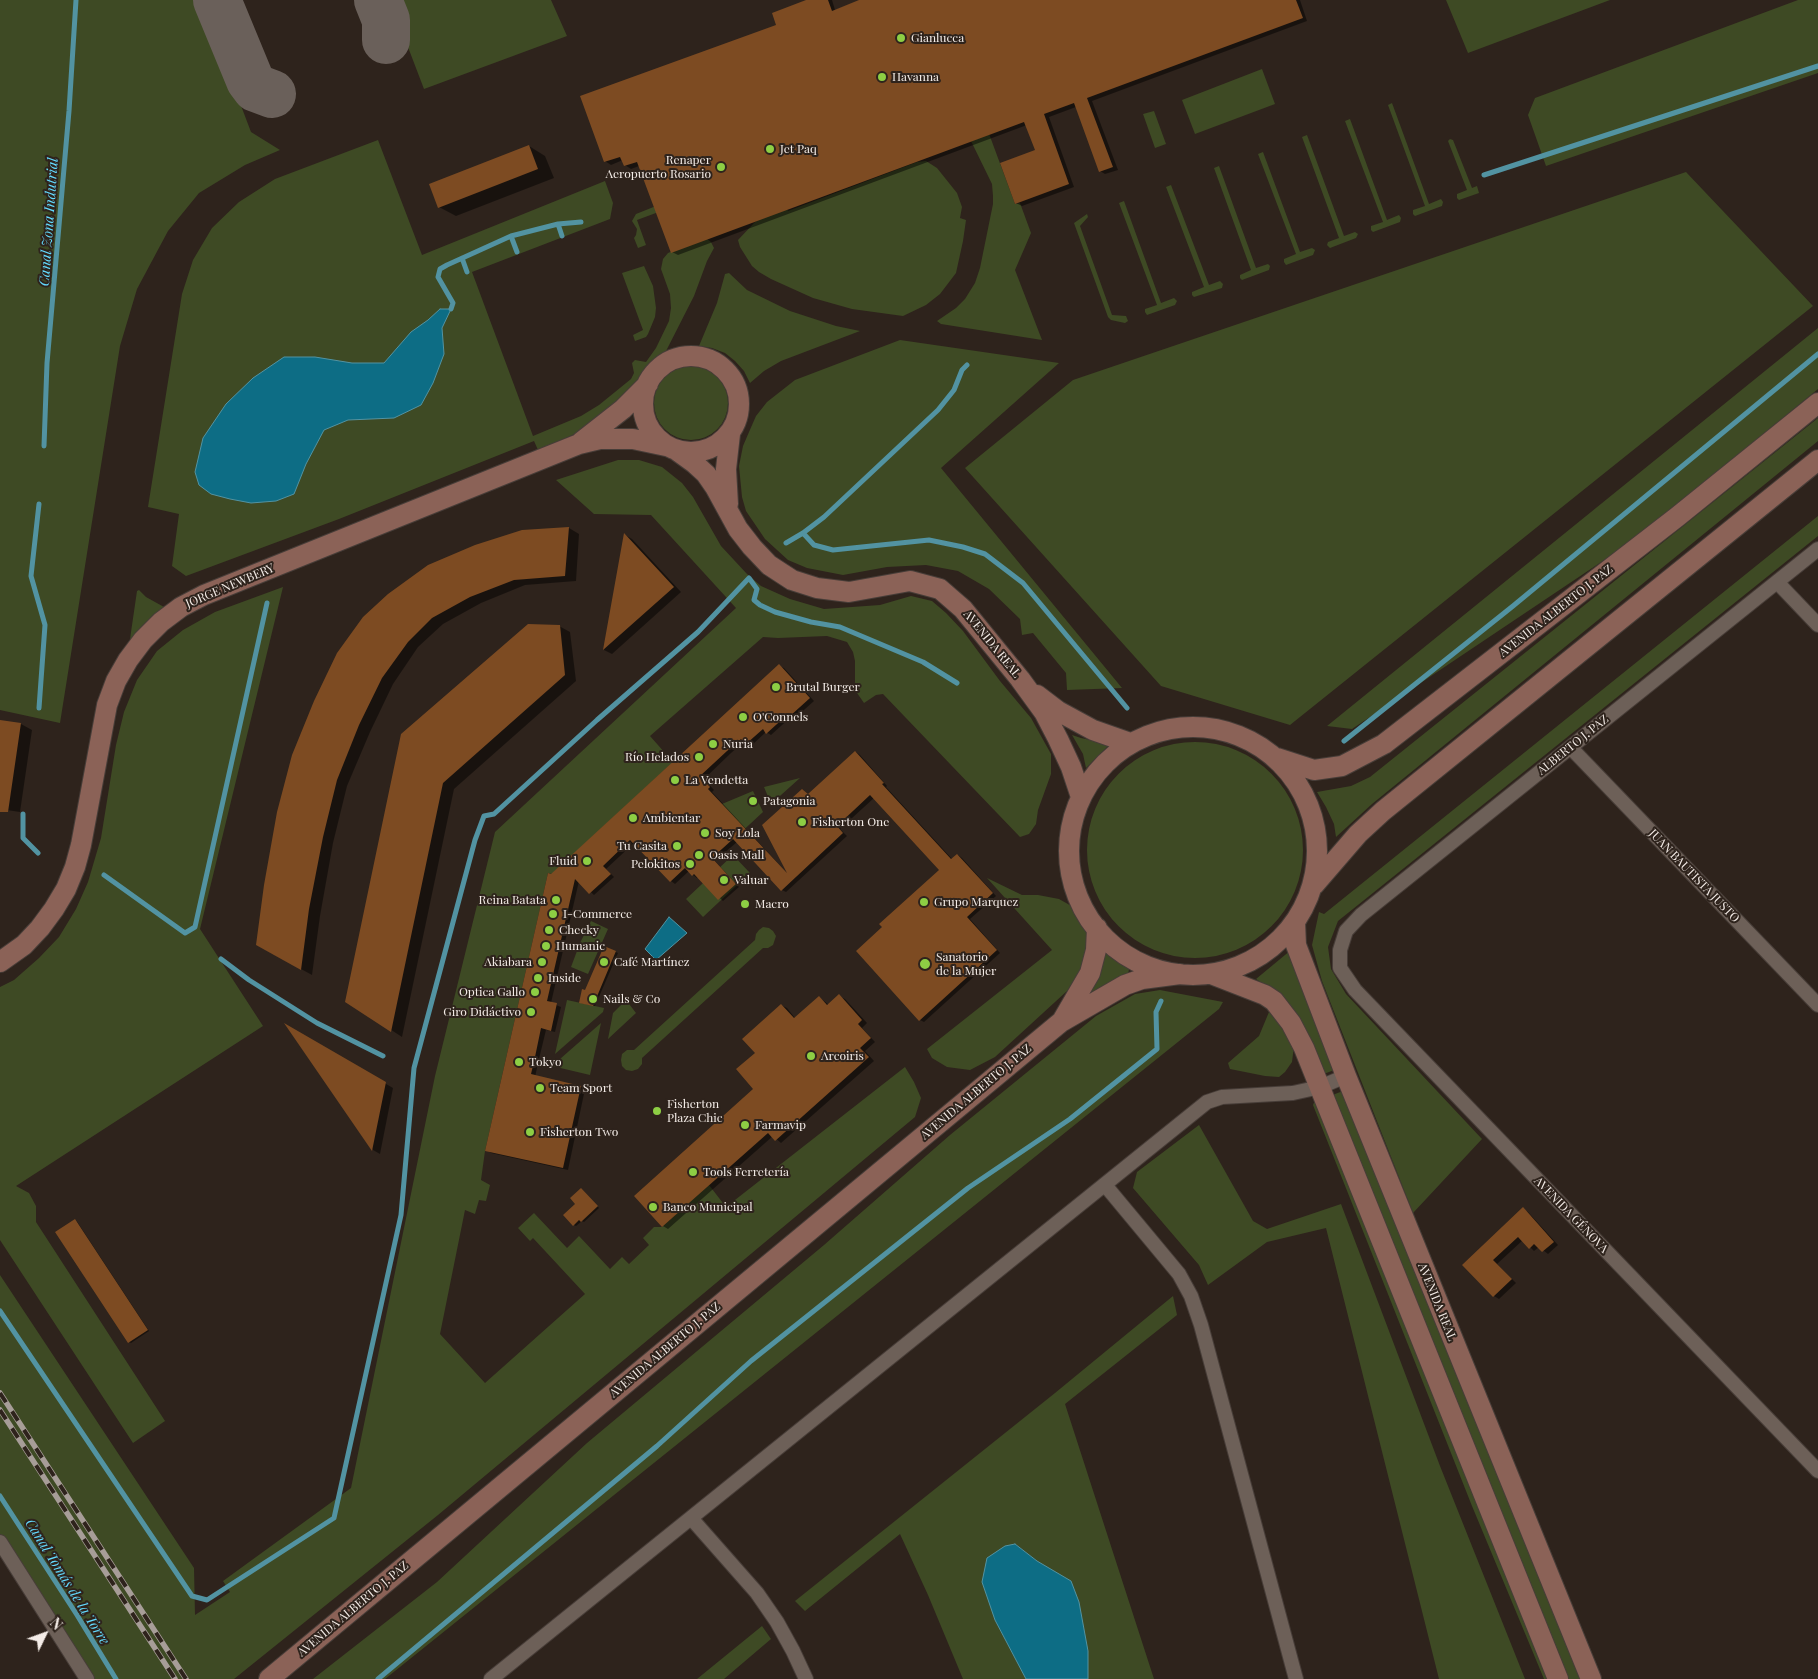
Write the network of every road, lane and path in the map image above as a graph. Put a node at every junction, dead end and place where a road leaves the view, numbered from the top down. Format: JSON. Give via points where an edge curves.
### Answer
{"nodes":[{"id":1,"x":648,"y":384,"type":"junction"},
{"id":2,"x":1818,"y":403,"type":"edge"},
{"id":3,"x":730,"y":434,"type":"junction"},
{"id":4,"x":579,"y":444,"type":"junction"},
{"id":5,"x":671,"y":448,"type":"junction"},
{"id":6,"x":1818,"y":460,"type":"edge"},
{"id":7,"x":728,"y":508,"type":"junction"},
{"id":8,"x":1818,"y":549,"type":"edge"},
{"id":9,"x":1777,"y":582,"type":"junction"},
{"id":10,"x":1818,"y":625,"type":"edge"},
{"id":11,"x":1026,"y":687,"type":"junction"},
{"id":12,"x":1130,"y":743,"type":"junction"},
{"id":13,"x":1570,"y":748,"type":"junction"},
{"id":14,"x":1275,"y":757,"type":"junction"},
{"id":15,"x":1081,"y":797,"type":"junction"},
{"id":16,"x":1313,"y":886,"type":"junction"},
{"id":17,"x":1295,"y":922,"type":"junction"},
{"id":18,"x":1097,"y":928,"type":"junction"},
{"id":19,"x":1340,"y":950,"type":"joint"},
{"id":20,"x":0,"y":962,"type":"edge"},
{"id":21,"x":1180,"y":974,"type":"junction"},
{"id":22,"x":1211,"y":974,"type":"junction"},
{"id":23,"x":1818,"y":1005,"type":"edge"},
{"id":24,"x":1061,"y":1022,"type":"junction"},
{"id":25,"x":1346,"y":1076,"type":"junction"},
{"id":26,"x":1320,"y":1087,"type":"junction"},
{"id":27,"x":1104,"y":1185,"type":"junction"},
{"id":28,"x":1818,"y":1471,"type":"edge"},
{"id":29,"x":691,"y":1518,"type":"junction"},
{"id":30,"x":0,"y":1544,"type":"edge"},
{"id":31,"x":87,"y":1679,"type":"edge"},
{"id":32,"x":268,"y":1679,"type":"edge"},
{"id":33,"x":491,"y":1679,"type":"edge"},
{"id":34,"x":806,"y":1679,"type":"edge"},
{"id":35,"x":1296,"y":1679,"type":"edge"},
{"id":36,"x":1558,"y":1679,"type":"edge"},
{"id":37,"x":1591,"y":1679,"type":"edge"}],
"edges":[{"from":1,"to":3,"type":"main road","via":[[663,364],[678,358],[704,357],[716,363],[727,371],[739,395],[736,422]]},
{"from":1,"to":4,"type":"main road","name":"JORGE NEWBERY"},
{"from":1,"to":5,"type":"main road","via":[[643,410],[651,430]]},
{"from":2,"to":14,"type":"main road","name":"AVENIDA ALBERTO J. PAZ","via":[[1677,517],[1384,744],[1342,766],[1314,770]]},
{"from":3,"to":5,"type":"main road","via":[[706,450],[691,452]]},
{"from":3,"to":7,"type":"main road","name":"AVENIDA REAL","via":[[726,469]]},
{"from":4,"to":5,"type":"main road","name":"JORGE NEWBERY","via":[[633,439]]},
{"from":4,"to":20,"type":"main road","name":"JORGE NEWBERY","via":[[204,595],[161,622],[128,660],[107,705],[81,845],[66,889],[40,928],[24,945]]},
{"from":5,"to":7,"type":"main road","name":"AVENIDA REAL","via":[[706,474]]},
{"from":6,"to":16,"type":"main road","via":[[1383,811],[1358,834]]},
{"from":7,"to":11,"type":"main road","name":"AVENIDA REAL","via":[[752,547],[769,565],[792,580],[817,588],[849,592],[910,581],[940,589],[964,609]]},
{"from":8,"to":9,"type":"street","name":"ALBERTO J. PAZ"},
{"from":9,"to":10,"type":"street"},
{"from":9,"to":13,"type":"street","name":"ALBERTO J. PAZ"},
{"from":11,"to":12,"type":"main road","name":"AVENIDA REAL","via":[[1058,711],[1093,730]]},
{"from":11,"to":15,"type":"main road","name":"AVENIDA REAL","via":[[1058,739]]},
{"from":12,"to":14,"type":"main road","via":[[1158,731],[1188,726],[1228,731]]},
{"from":12,"to":15,"type":"main road","via":[[1102,766]]},
{"from":13,"to":19,"type":"street","name":"ALBERTO J. PAZ","via":[[1361,915],[1346,930]]},
{"from":13,"to":23,"type":"street","name":"JUAN BAUTISTA JUSTO"},
{"from":14,"to":16,"type":"main road","via":[[1294,778],[1308,803],[1316,830],[1318,858]]},
{"from":15,"to":18,"type":"main road","via":[[1069,843],[1070,866],[1084,910]]},
{"from":16,"to":17,"type":"main road"},
{"from":17,"to":22,"type":"main road","via":[[1269,950],[1251,961]]},
{"from":17,"to":25,"type":"main road","name":"AVENIDA REAL","via":[[1296,945]]},
{"from":18,"to":21,"type":"main road","via":[[1120,951],[1148,966]]},
{"from":18,"to":24,"type":"main road","name":"AVENIDA ALBERTO J. PAZ","via":[[1090,973]]},
{"from":19,"to":28,"type":"street","name":"AVENIDA GÉNOVA","via":[[1340,968],[1355,990]]},
{"from":21,"to":22,"type":"main road"},
{"from":21,"to":24,"type":"main road","name":"AVENIDA ALBERTO J. PAZ","via":[[1142,979],[1125,985]]},
{"from":22,"to":26,"type":"main road","via":[[1274,1001],[1291,1023]]},
{"from":24,"to":32,"type":"main road","name":"AVENIDA ALBERTO J. PAZ"},
{"from":25,"to":26,"type":"street"},
{"from":25,"to":37,"type":"main road","name":"AVENIDA REAL"},
{"from":26,"to":27,"type":"street","via":[[1293,1093],[1222,1097],[1207,1102]]},
{"from":26,"to":36,"type":"main road"},
{"from":27,"to":29,"type":"street"},
{"from":27,"to":35,"type":"street","via":[[1179,1274],[1191,1296]]},
{"from":29,"to":33,"type":"street"},
{"from":29,"to":34,"type":"street","via":[[757,1593],[778,1622]]},
{"from":30,"to":31,"type":"street"}]}
